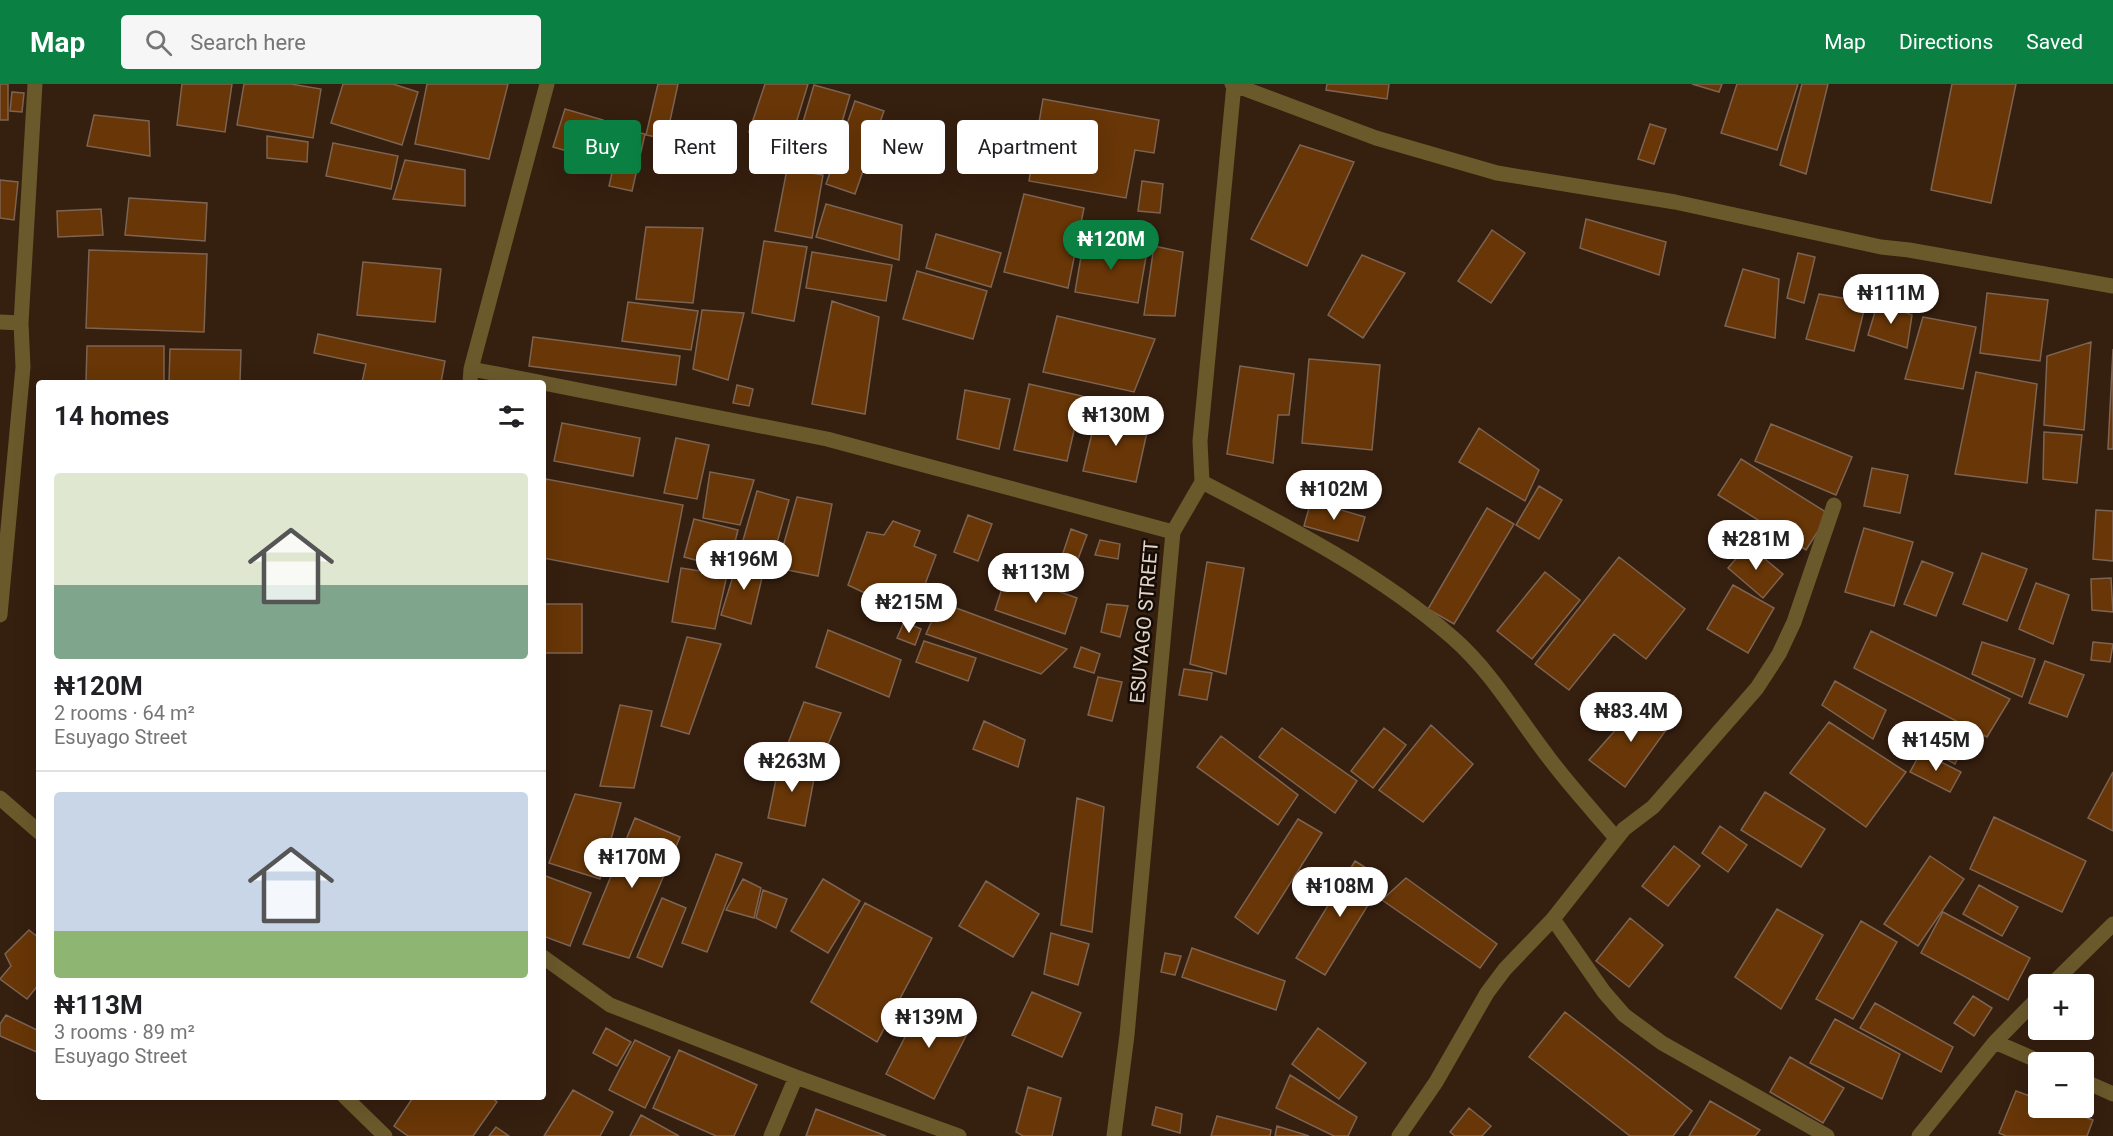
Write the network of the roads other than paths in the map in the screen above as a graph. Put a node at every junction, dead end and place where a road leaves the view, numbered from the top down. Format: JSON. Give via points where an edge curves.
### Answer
{"nodes":[{"id":1,"x":35,"y":84,"type":"edge"},
{"id":2,"x":547,"y":84,"type":"edge"},
{"id":3,"x":1233,"y":84,"type":"edge"},
{"id":4,"x":2113,"y":286,"type":"edge"},
{"id":5,"x":0,"y":322,"type":"edge"},
{"id":6,"x":21,"y":323,"type":"junction"},
{"id":7,"x":471,"y":376,"type":"edge"},
{"id":8,"x":511,"y":380,"type":"edge"},
{"id":9,"x":546,"y":384,"type":"edge"},
{"id":10,"x":1202,"y":482,"type":"junction"},
{"id":11,"x":1834,"y":505,"type":"dead end"},
{"id":12,"x":1173,"y":532,"type":"junction"},
{"id":13,"x":0,"y":615,"type":"edge"},
{"id":14,"x":0,"y":798,"type":"edge"},
{"id":15,"x":36,"y":829,"type":"edge"},
{"id":16,"x":1616,"y":838,"type":"junction"},
{"id":17,"x":1553,"y":919,"type":"junction"},
{"id":18,"x":2113,"y":924,"type":"edge"},
{"id":19,"x":546,"y":959,"type":"edge"},
{"id":20,"x":2062,"y":974,"type":"edge"},
{"id":21,"x":2028,"y":1008,"type":"edge"},
{"id":22,"x":1995,"y":1042,"type":"junction"},
{"id":23,"x":2028,"y":1056,"type":"edge"},
{"id":24,"x":796,"y":1077,"type":"junction"},
{"id":25,"x":2094,"y":1085,"type":"edge"},
{"id":26,"x":2113,"y":1094,"type":"edge"},
{"id":27,"x":348,"y":1100,"type":"edge"},
{"id":28,"x":385,"y":1136,"type":"edge"},
{"id":29,"x":771,"y":1136,"type":"edge"},
{"id":30,"x":959,"y":1136,"type":"edge"},
{"id":31,"x":1114,"y":1136,"type":"edge"},
{"id":32,"x":1399,"y":1136,"type":"edge"},
{"id":33,"x":1827,"y":1136,"type":"edge"},
{"id":34,"x":1919,"y":1136,"type":"edge"}],
"edges":[{"from":1,"to":6,"type":"street"},
{"from":2,"to":7,"type":"street"},
{"from":3,"to":4,"type":"street","via":[[1376,138],[1497,173],[1675,202],[1881,247]]},
{"from":3,"to":10,"type":"street","via":[[1200,441]]},
{"from":5,"to":6,"type":"street"},
{"from":6,"to":13,"type":"street","via":[[22,367]]},
{"from":7,"to":8,"type":"street"},
{"from":9,"to":12,"type":"street","via":[[827,438]]},
{"from":10,"to":12,"type":"street","name":"ESUYAGO STREET"},
{"from":10,"to":16,"type":"street","via":[[1298,532],[1404,600],[1454,638]]},
{"from":11,"to":16,"type":"street","via":[[1794,622],[1757,688],[1653,807]]},
{"from":12,"to":31,"type":"street","name":"ESUYAGO STREET","via":[[1127,1035]]},
{"from":14,"to":15,"type":"street"},
{"from":16,"to":17,"type":"street"},
{"from":17,"to":32,"type":"street","via":[[1487,993],[1436,1082]]},
{"from":17,"to":33,"type":"street","via":[[1624,1015],[1662,1043]]},
{"from":18,"to":20,"type":"street"},
{"from":19,"to":24,"type":"street","via":[[610,1005]]},
{"from":21,"to":22,"type":"street"},
{"from":22,"to":23,"type":"street"},
{"from":22,"to":34,"type":"street"},
{"from":24,"to":29,"type":"street"},
{"from":24,"to":30,"type":"street"},
{"from":25,"to":26,"type":"street"},
{"from":27,"to":28,"type":"street"}]}
